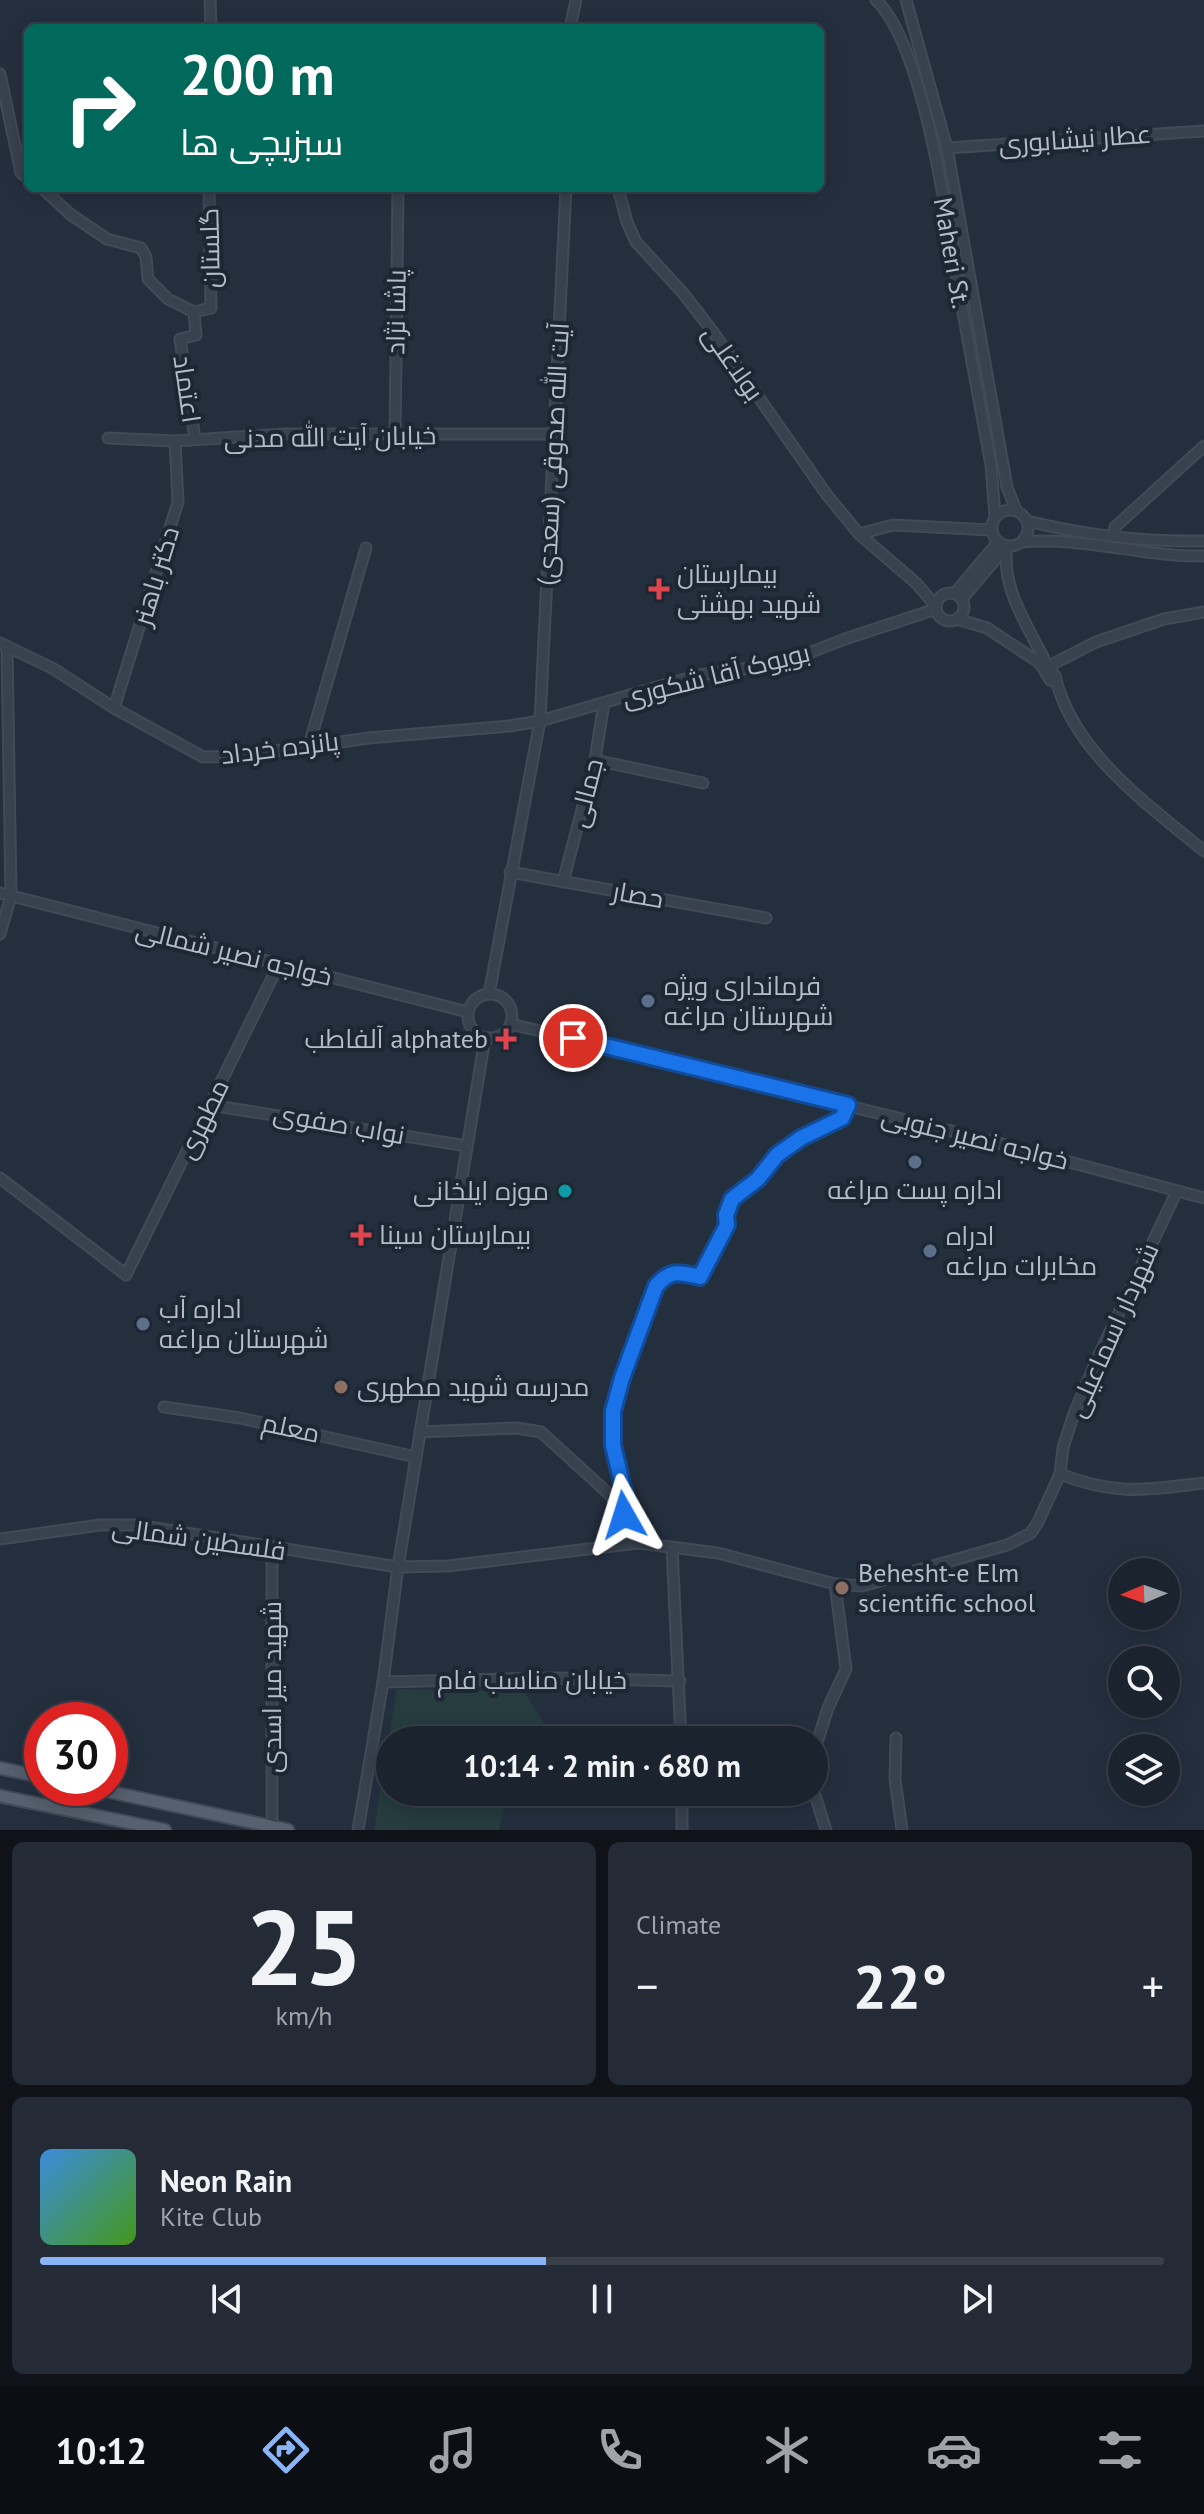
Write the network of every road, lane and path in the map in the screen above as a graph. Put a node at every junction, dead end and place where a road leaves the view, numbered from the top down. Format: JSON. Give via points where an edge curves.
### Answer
{"nodes":[{"id":1,"x":210,"y":0,"type":"edge"},
{"id":2,"x":566,"y":0,"type":"edge"},
{"id":3,"x":576,"y":0,"type":"edge"},
{"id":4,"x":876,"y":0,"type":"edge"},
{"id":5,"x":883,"y":0,"type":"edge"},
{"id":6,"x":906,"y":0,"type":"edge"},
{"id":7,"x":915,"y":0,"type":"edge"},
{"id":8,"x":888,"y":13,"type":"junction"},
{"id":9,"x":912,"y":18,"type":"junction"},
{"id":10,"x":211,"y":24,"type":"edge"},
{"id":11,"x":571,"y":24,"type":"edge"},
{"id":12,"x":571,"y":24,"type":"edge"},
{"id":13,"x":924,"y":60,"type":"junction"},
{"id":14,"x":911,"y":62,"type":"junction"},
{"id":15,"x":0,"y":74,"type":"edge"},
{"id":16,"x":1204,"y":131,"type":"edge"},
{"id":17,"x":947,"y":148,"type":"junction"},
{"id":18,"x":24,"y":175,"type":"edge"},
{"id":19,"x":46,"y":192,"type":"edge"},
{"id":20,"x":209,"y":192,"type":"edge"},
{"id":21,"x":398,"y":192,"type":"edge"},
{"id":22,"x":566,"y":192,"type":"edge"},
{"id":23,"x":619,"y":192,"type":"edge"},
{"id":24,"x":194,"y":312,"type":"junction"},
{"id":25,"x":552,"y":434,"type":"junction"},
{"id":26,"x":395,"y":436,"type":"junction"},
{"id":27,"x":108,"y":438,"type":"dead end"},
{"id":28,"x":195,"y":439,"type":"junction"},
{"id":29,"x":175,"y":441,"type":"junction"},
{"id":30,"x":1204,"y":446,"type":"edge"},
{"id":31,"x":1016,"y":510,"type":"junction"},
{"id":32,"x":995,"y":516,"type":"junction"},
{"id":33,"x":1027,"y":521,"type":"junction"},
{"id":34,"x":991,"y":530,"type":"junction"},
{"id":35,"x":859,"y":534,"type":"junction"},
{"id":36,"x":1114,"y":535,"type":"junction"},
{"id":37,"x":1204,"y":541,"type":"edge"},
{"id":38,"x":1021,"y":542,"type":"junction"},
{"id":39,"x":1002,"y":544,"type":"junction"},
{"id":40,"x":366,"y":548,"type":"dead end"},
{"id":41,"x":1204,"y":556,"type":"edge"},
{"id":42,"x":958,"y":596,"type":"junction"},
{"id":43,"x":936,"y":607,"type":"junction"},
{"id":44,"x":1204,"y":612,"type":"edge"},
{"id":45,"x":957,"y":619,"type":"junction"},
{"id":46,"x":4,"y":644,"type":"edge"},
{"id":47,"x":1044,"y":662,"type":"junction"},
{"id":48,"x":604,"y":703,"type":"junction"},
{"id":49,"x":114,"y":708,"type":"junction"},
{"id":50,"x":540,"y":721,"type":"junction"},
{"id":51,"x":309,"y":745,"type":"junction"},
{"id":52,"x":595,"y":760,"type":"junction"},
{"id":53,"x":703,"y":783,"type":"dead end"},
{"id":54,"x":1204,"y":851,"type":"edge"},
{"id":55,"x":510,"y":872,"type":"junction"},
{"id":56,"x":563,"y":882,"type":"junction"},
{"id":57,"x":0,"y":893,"type":"edge"},
{"id":58,"x":11,"y":896,"type":"junction"},
{"id":59,"x":766,"y":918,"type":"dead end"},
{"id":60,"x":0,"y":934,"type":"edge"},
{"id":61,"x":279,"y":964,"type":"junction"},
{"id":62,"x":489,"y":994,"type":"junction"},
{"id":63,"x":468,"y":1012,"type":"junction"},
{"id":64,"x":511,"y":1024,"type":"junction"},
{"id":65,"x":485,"y":1038,"type":"junction"},
{"id":66,"x":210,"y":1105,"type":"junction"},
{"id":67,"x":848,"y":1105,"type":"junction"},
{"id":68,"x":467,"y":1146,"type":"junction"},
{"id":69,"x":0,"y":1178,"type":"edge"},
{"id":70,"x":1177,"y":1191,"type":"junction"},
{"id":71,"x":1204,"y":1198,"type":"edge"},
{"id":72,"x":164,"y":1407,"type":"dead end"},
{"id":73,"x":420,"y":1432,"type":"junction"},
{"id":74,"x":416,"y":1457,"type":"junction"},
{"id":75,"x":1060,"y":1474,"type":"junction"},
{"id":76,"x":1204,"y":1483,"type":"edge"},
{"id":77,"x":624,"y":1515,"type":"junction"},
{"id":78,"x":0,"y":1539,"type":"edge"},
{"id":79,"x":638,"y":1543,"type":"junction"},
{"id":80,"x":272,"y":1548,"type":"junction"},
{"id":81,"x":672,"y":1548,"type":"junction"},
{"id":82,"x":398,"y":1567,"type":"junction"},
{"id":83,"x":835,"y":1584,"type":"junction"},
{"id":84,"x":680,"y":1681,"type":"junction"},
{"id":85,"x":383,"y":1682,"type":"junction"},
{"id":86,"x":681,"y":1726,"type":"edge"},
{"id":87,"x":822,"y":1726,"type":"edge"},
{"id":88,"x":896,"y":1738,"type":"dead end"},
{"id":89,"x":0,"y":1768,"type":"edge"},
{"id":90,"x":24,"y":1773,"type":"edge"},
{"id":91,"x":0,"y":1796,"type":"edge"},
{"id":92,"x":128,"y":1796,"type":"edge"},
{"id":93,"x":682,"y":1806,"type":"edge"},
{"id":94,"x":818,"y":1806,"type":"edge"},
{"id":95,"x":272,"y":1827,"type":"junction"},
{"id":96,"x":165,"y":1830,"type":"edge"},
{"id":97,"x":288,"y":1830,"type":"edge"},
{"id":98,"x":358,"y":1830,"type":"edge"},
{"id":99,"x":682,"y":1830,"type":"edge"},
{"id":100,"x":826,"y":1830,"type":"edge"},
{"id":101,"x":902,"y":1830,"type":"edge"}],
"edges":[{"from":1,"to":10,"type":"street"},
{"from":2,"to":11,"type":"street"},
{"from":3,"to":12,"type":"street"},
{"from":4,"to":8,"type":"street","name":"Maheri St."},
{"from":5,"to":8,"type":"street"},
{"from":6,"to":9,"type":"street","name":"Maheri St."},
{"from":7,"to":9,"type":"street"},
{"from":8,"to":14,"type":"street","name":"Maheri St."},
{"from":9,"to":13,"type":"street","name":"Maheri St."},
{"from":13,"to":14,"type":"street","via":[[916,57]]},
{"from":13,"to":17,"type":"street","name":"Maheri St."},
{"from":14,"to":32,"type":"street","name":"Maheri St.","via":[[952,249],[995,488]]},
{"from":15,"to":18,"type":"street"},
{"from":16,"to":17,"type":"street","name":"عطار نیشابوری"},
{"from":17,"to":31,"type":"street","name":"Maheri St.","via":[[1007,487]]},
{"from":19,"to":24,"type":"street","via":[[107,239],[141,248],[148,279],[168,299]]},
{"from":20,"to":24,"type":"street","name":"گلستان","via":[[211,308]]},
{"from":21,"to":26,"type":"street","name":"پاشا نژاد"},
{"from":22,"to":25,"type":"street","name":"آیت الله صدوقی (سعدی)"},
{"from":23,"to":35,"type":"street","name":"بولاغلی","via":[[636,242],[713,332]]},
{"from":24,"to":28,"type":"street","name":"اعتماد","via":[[196,335],[180,339]]},
{"from":25,"to":26,"type":"street","name":"خیابان آیت الله مدنی"},
{"from":25,"to":50,"type":"street","name":"آیت الله صدوقی (سعدی)"},
{"from":26,"to":28,"type":"street","name":"خیابان آیت الله مدنی"},
{"from":27,"to":29,"type":"street","name":"خیابان آیت الله مدنی"},
{"from":28,"to":29,"type":"street","name":"خیابان آیت الله مدنی"},
{"from":29,"to":49,"type":"street","name":"دکتر باهنر","via":[[178,502]]},
{"from":30,"to":36,"type":"street","via":[[1115,527]]},
{"from":31,"to":32,"type":"street"},
{"from":31,"to":33,"type":"street"},
{"from":32,"to":34,"type":"street"},
{"from":33,"to":36,"type":"street"},
{"from":33,"to":38,"type":"street"},
{"from":34,"to":35,"type":"street","via":[[893,525]]},
{"from":34,"to":39,"type":"street"},
{"from":35,"to":43,"type":"street","name":"بولاغلی"},
{"from":36,"to":37,"type":"street"},
{"from":38,"to":39,"type":"street"},
{"from":38,"to":41,"type":"street","via":[[1051,539]]},
{"from":39,"to":42,"type":"street"},
{"from":39,"to":47,"type":"street","via":[[1007,582]]},
{"from":40,"to":51,"type":"street"},
{"from":42,"to":43,"type":"street","via":[[942,594]]},
{"from":42,"to":45,"type":"street","via":[[963,612]]},
{"from":43,"to":45,"type":"street","via":[[944,620]]},
{"from":43,"to":48,"type":"street","name":"بویوک آقا شکوری","via":[[780,664],[699,675]]},
{"from":44,"to":47,"type":"street","via":[[1164,619]]},
{"from":45,"to":47,"type":"street","via":[[987,628]]},
{"from":46,"to":49,"type":"street","name":"پانزده خرداد"},
{"from":46,"to":58,"type":"street"},
{"from":47,"to":54,"type":"street","via":[[1067,711],[1108,767]]},
{"from":48,"to":50,"type":"street","name":"بویوک آقا شکوری"},
{"from":48,"to":52,"type":"street","name":"جمالی"},
{"from":49,"to":51,"type":"street","name":"پانزده خرداد","via":[[203,757]]},
{"from":50,"to":51,"type":"street","name":"پانزده خرداد"},
{"from":50,"to":55,"type":"street","name":"آیت الله صدوقی (سعدی)"},
{"from":52,"to":53,"type":"street"},
{"from":52,"to":56,"type":"street","name":"جمالی"},
{"from":55,"to":56,"type":"street","name":"حصار"},
{"from":55,"to":62,"type":"street","name":"آیت الله صدوقی (سعدی)"},
{"from":56,"to":59,"type":"street","name":"حصار"},
{"from":57,"to":58,"type":"street","name":"خواجه نصیر شمالی"},
{"from":58,"to":60,"type":"street"},
{"from":58,"to":61,"type":"street","name":"خواجه نصیر شمالی"},
{"from":61,"to":63,"type":"street","name":"خواجه نصیر شمالی"},
{"from":61,"to":66,"type":"street","name":"مطهری"},
{"from":62,"to":63,"type":"street","via":[[478,997]]},
{"from":62,"to":64,"type":"street","via":[[509,1004]]},
{"from":63,"to":65,"type":"street","via":[[473,1031]]},
{"from":64,"to":65,"type":"street","via":[[498,1038]]},
{"from":64,"to":67,"type":"street","name":"خواجه نصیر جنوبی"},
{"from":65,"to":68,"type":"street"},
{"from":66,"to":68,"type":"street","name":"نواب صفوی"},
{"from":66,"to":69,"type":"street","name":"مطهری","via":[[126,1275]]},
{"from":67,"to":70,"type":"street","name":"خواجه نصیر جنوبی"},
{"from":67,"to":77,"type":"street","via":[[842,1118],[777,1155],[732,1199],[727,1225],[700,1277],[665,1275],[656,1286],[613,1411]]},
{"from":68,"to":73,"type":"street"},
{"from":70,"to":71,"type":"street","name":"خواجه نصیر جنوبی"},
{"from":70,"to":75,"type":"street","name":"شهردار اسماعیلی","via":[[1073,1416]]},
{"from":72,"to":74,"type":"street","name":"معلم","via":[[240,1418]]},
{"from":73,"to":74,"type":"street"},
{"from":73,"to":77,"type":"street","via":[[541,1432],[610,1495]]},
{"from":74,"to":82,"type":"street"},
{"from":75,"to":76,"type":"street","via":[[1115,1490]]},
{"from":75,"to":83,"type":"street","name":"شهردار اسماعیلی","via":[[1038,1522],[1025,1537],[862,1586]]},
{"from":77,"to":79,"type":"street"},
{"from":78,"to":80,"type":"street","name":"فلسطین شمالی","via":[[137,1525]]},
{"from":79,"to":81,"type":"street","name":"فلسطین شمالی"},
{"from":79,"to":82,"type":"street","name":"فلسطین شمالی"},
{"from":80,"to":82,"type":"street","name":"فلسطین شمالی"},
{"from":80,"to":95,"type":"street","name":"شهید میر اسدی"},
{"from":81,"to":83,"type":"street","name":"شهردار اسماعیلی","via":[[718,1553]]},
{"from":81,"to":84,"type":"street"},
{"from":82,"to":85,"type":"street"},
{"from":83,"to":87,"type":"street","via":[[846,1669]]},
{"from":84,"to":85,"type":"street","name":"خیابان مناسب فام"},
{"from":84,"to":86,"type":"street"},
{"from":85,"to":98,"type":"street"},
{"from":88,"to":101,"type":"street"},
{"from":89,"to":90,"type":"main road"},
{"from":91,"to":96,"type":"main road"},
{"from":92,"to":95,"type":"main road"},
{"from":93,"to":99,"type":"street"},
{"from":94,"to":100,"type":"street"},
{"from":95,"to":97,"type":"main road"}]}
